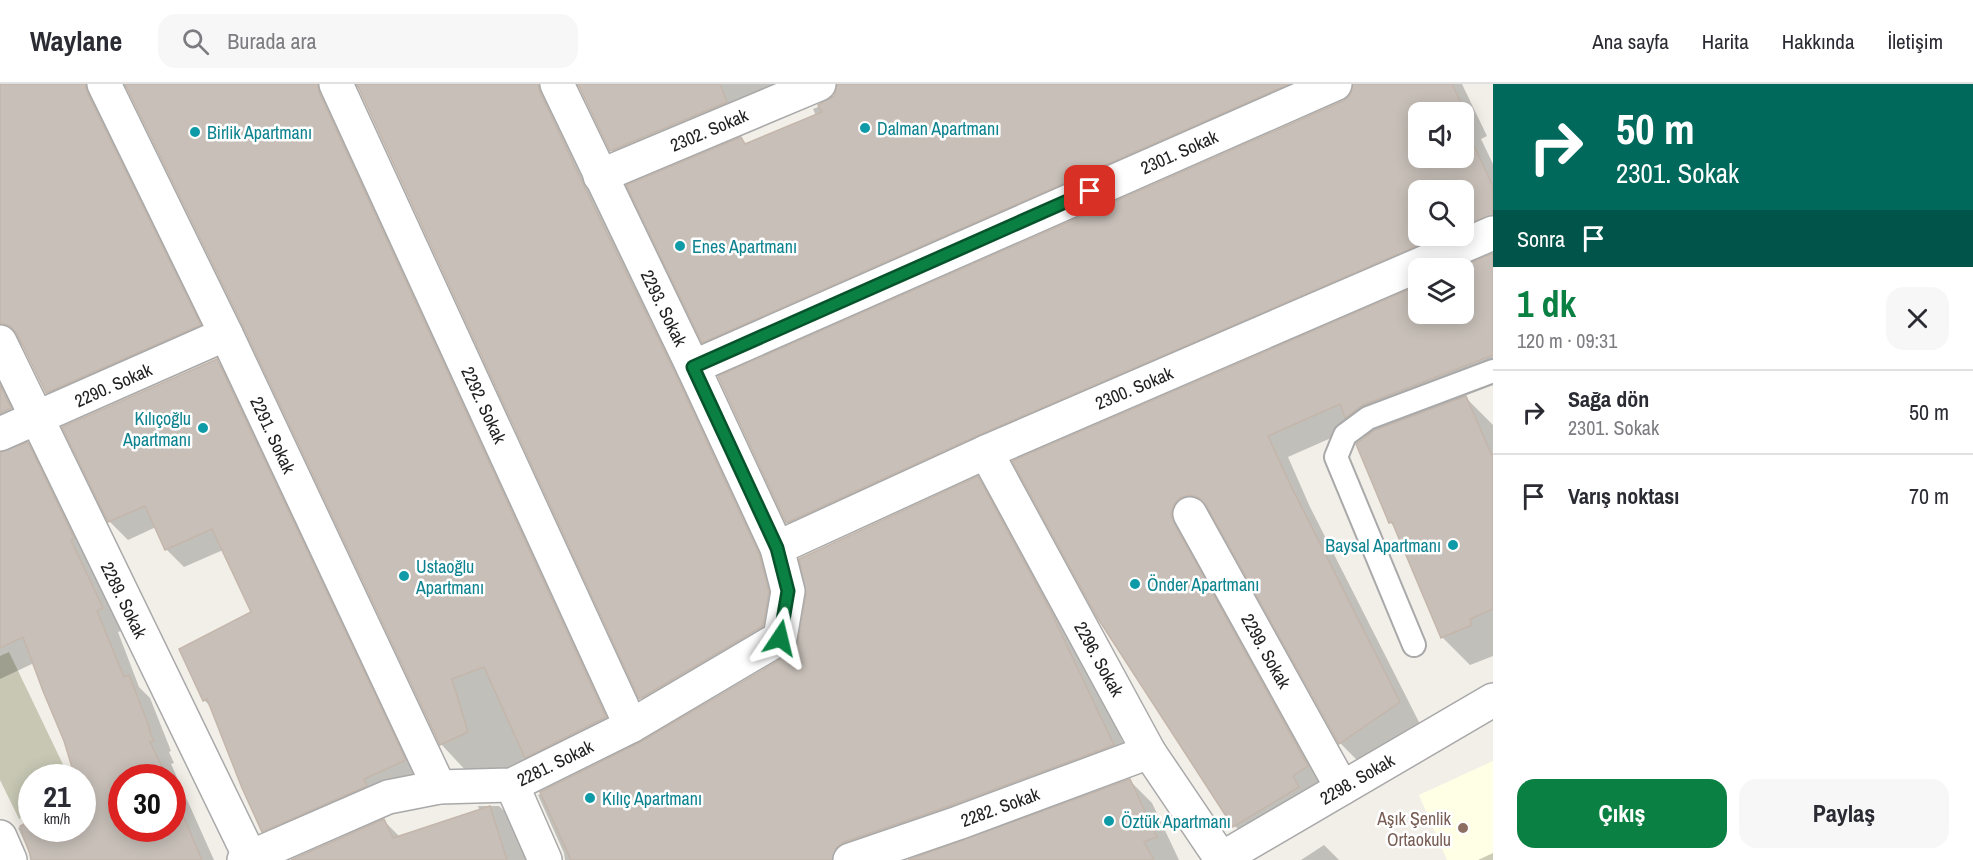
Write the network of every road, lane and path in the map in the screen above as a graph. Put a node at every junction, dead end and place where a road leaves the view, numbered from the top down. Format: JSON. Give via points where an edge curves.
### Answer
{"nodes":[{"id":1,"x":104,"y":84,"type":"edge"},
{"id":2,"x":336,"y":84,"type":"edge"},
{"id":3,"x":557,"y":84,"type":"edge"},
{"id":4,"x":819,"y":84,"type":"edge"},
{"id":5,"x":1335,"y":84,"type":"edge"},
{"id":6,"x":600,"y":176,"type":"junction"},
{"id":7,"x":1493,"y":233,"type":"edge"},
{"id":8,"x":226,"y":334,"type":"junction"},
{"id":9,"x":0,"y":342,"type":"edge"},
{"id":10,"x":693,"y":367,"type":"junction"},
{"id":11,"x":1493,"y":371,"type":"edge"},
{"id":12,"x":36,"y":419,"type":"junction"},
{"id":13,"x":0,"y":434,"type":"edge"},
{"id":14,"x":986,"y":452,"type":"junction"},
{"id":15,"x":1190,"y":514,"type":"dead end"},
{"id":16,"x":777,"y":548,"type":"junction"},
{"id":17,"x":780,"y":638,"type":"joint"},
{"id":18,"x":1414,"y":645,"type":"dead end"},
{"id":19,"x":1493,"y":700,"type":"edge"},
{"id":20,"x":631,"y":726,"type":"junction"},
{"id":21,"x":1149,"y":752,"type":"junction"},
{"id":22,"x":512,"y":785,"type":"junction"},
{"id":23,"x":439,"y":787,"type":"junction"},
{"id":24,"x":1342,"y":788,"type":"junction"},
{"id":25,"x":0,"y":837,"type":"edge"},
{"id":26,"x":247,"y":859,"type":"edge"},
{"id":27,"x":1222,"y":859,"type":"edge"},
{"id":28,"x":10,"y":860,"type":"edge"},
{"id":29,"x":546,"y":860,"type":"edge"},
{"id":30,"x":850,"y":860,"type":"edge"}],
"edges":[{"from":1,"to":8,"type":"street","name":"2291. Sokak"},
{"from":2,"to":20,"type":"street","name":"2292. Sokak"},
{"from":3,"to":6,"type":"street","name":"2293. Sokak"},
{"from":4,"to":6,"type":"street","name":"2302. Sokak"},
{"from":5,"to":10,"type":"street","name":"2301. Sokak"},
{"from":6,"to":10,"type":"street","name":"2293. Sokak"},
{"from":7,"to":14,"type":"street","name":"2300. Sokak"},
{"from":8,"to":12,"type":"street","name":"2290. Sokak"},
{"from":8,"to":23,"type":"street","name":"2291. Sokak"},
{"from":9,"to":12,"type":"street","name":"2289. Sokak"},
{"from":10,"to":16,"type":"street","name":"2293. Sokak"},
{"from":11,"to":18,"type":"lane","via":[[1368,418],[1345,435],[1336,457]]},
{"from":12,"to":13,"type":"street","name":"2290. Sokak"},
{"from":12,"to":26,"type":"street","name":"2289. Sokak"},
{"from":14,"to":16,"type":"street","name":"2300. Sokak"},
{"from":14,"to":21,"type":"street","name":"2296. Sokak"},
{"from":15,"to":24,"type":"street","name":"2299. Sokak"},
{"from":16,"to":17,"type":"street","name":"2293. Sokak","via":[[788,591]]},
{"from":17,"to":20,"type":"street","name":"2281. Sokak"},
{"from":19,"to":24,"type":"street","name":"2298. Sokak"},
{"from":20,"to":22,"type":"street","name":"2281. Sokak"},
{"from":21,"to":27,"type":"street","name":"2296. Sokak"},
{"from":21,"to":30,"type":"street","name":"2282. Sokak"},
{"from":22,"to":23,"type":"street","name":"2281. Sokak"},
{"from":22,"to":29,"type":"street"},
{"from":23,"to":26,"type":"street","name":"2281. Sokak","via":[[388,797]]},
{"from":24,"to":27,"type":"street","name":"2298. Sokak"},
{"from":25,"to":28,"type":"street"}]}
